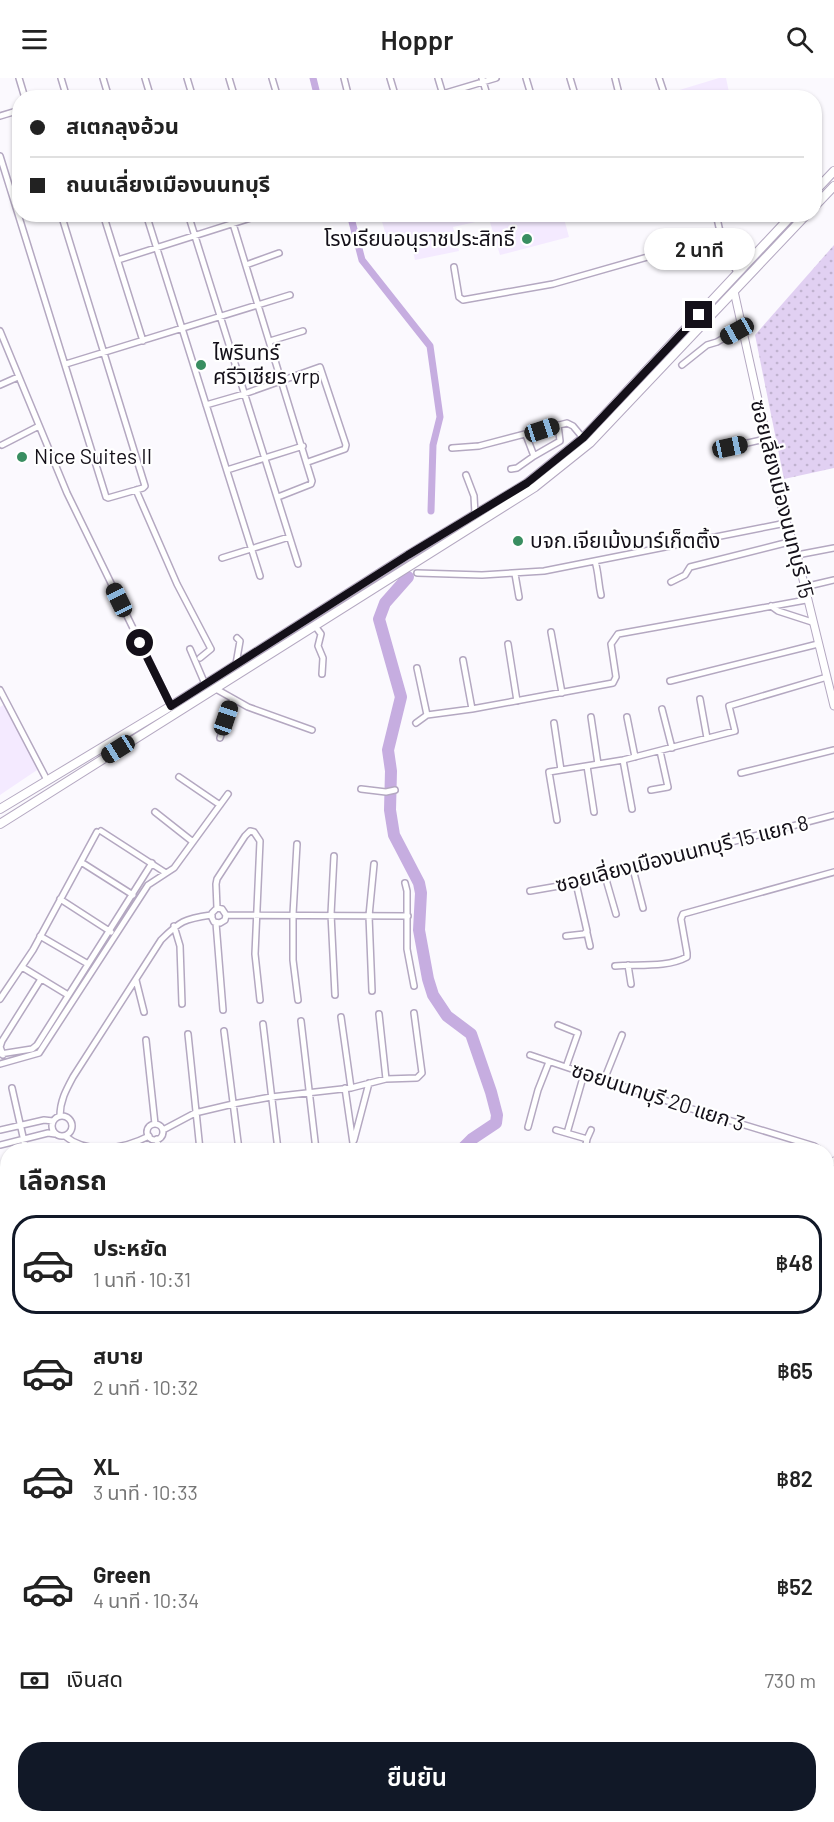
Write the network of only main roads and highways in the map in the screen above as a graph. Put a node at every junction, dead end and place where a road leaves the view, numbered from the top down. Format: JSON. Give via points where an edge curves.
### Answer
{"nodes":[{"id":1,"x":834,"y":171,"type":"edge"},
{"id":2,"x":822,"y":184,"type":"edge"},
{"id":3,"x":834,"y":186,"type":"edge"},
{"id":4,"x":822,"y":199,"type":"edge"},
{"id":5,"x":785,"y":222,"type":"edge"},
{"id":6,"x":799,"y":222,"type":"edge"},
{"id":7,"x":316,"y":614,"type":"junction"},
{"id":8,"x":315,"y":626,"type":"junction"},
{"id":9,"x":0,"y":809,"type":"edge"},
{"id":10,"x":0,"y":824,"type":"edge"}],
"edges":[{"from":1,"to":2,"type":"main road"},
{"from":3,"to":4,"type":"main road"},
{"from":5,"to":7,"type":"main road","via":[[583,438],[527,483]]},
{"from":6,"to":8,"type":"main road","via":[[590,443],[535,487]]},
{"from":7,"to":8,"type":"main road"},
{"from":7,"to":9,"type":"main road"},
{"from":8,"to":10,"type":"main road"}]}
